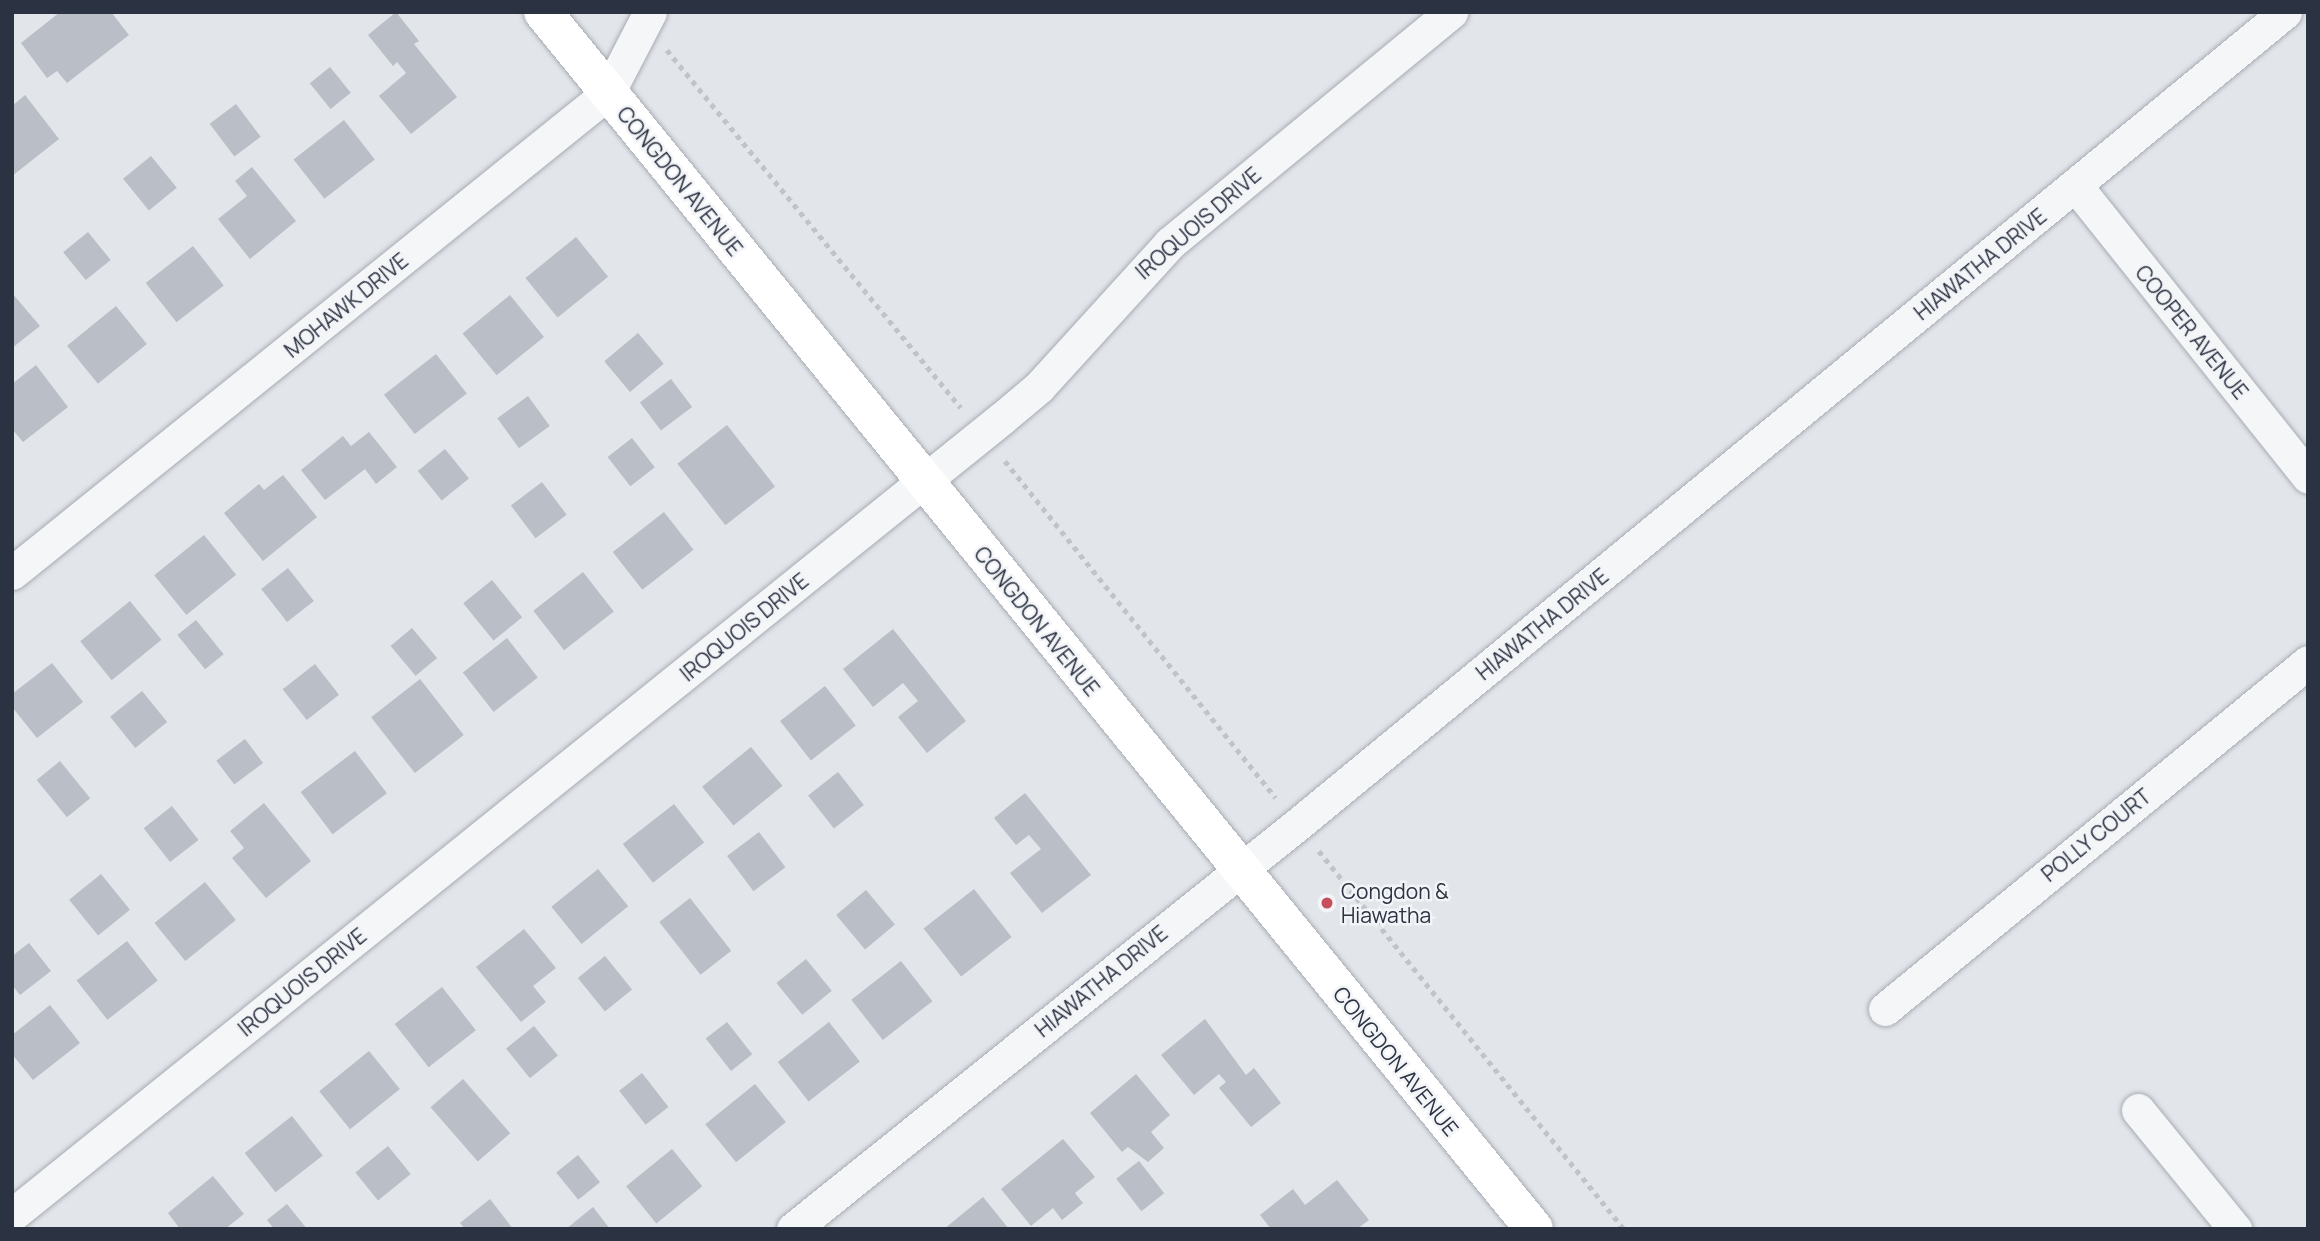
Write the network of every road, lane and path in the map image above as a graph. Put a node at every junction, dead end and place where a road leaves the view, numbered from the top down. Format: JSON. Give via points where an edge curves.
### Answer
{"nodes":[{"id":1,"x":543,"y":12,"type":"edge"},
{"id":2,"x":650,"y":12,"type":"edge"},
{"id":3,"x":1451,"y":12,"type":"edge"},
{"id":4,"x":2285,"y":12,"type":"edge"},
{"id":5,"x":673,"y":56,"type":"dead end"},
{"id":6,"x":608,"y":93,"type":"junction"},
{"id":7,"x":2076,"y":186,"type":"junction"},
{"id":8,"x":966,"y":414,"type":"dead end"},
{"id":9,"x":1003,"y":459,"type":"dead end"},
{"id":10,"x":2308,"y":477,"type":"edge"},
{"id":11,"x":925,"y":482,"type":"junction"},
{"id":12,"x":12,"y":573,"type":"edge"},
{"id":13,"x":2308,"y":662,"type":"edge"},
{"id":14,"x":1275,"y":796,"type":"dead end"},
{"id":15,"x":1324,"y":857,"type":"dead end"},
{"id":16,"x":1239,"y":870,"type":"junction"},
{"id":17,"x":1885,"y":1009,"type":"dead end"},
{"id":18,"x":2138,"y":1110,"type":"dead end"},
{"id":19,"x":12,"y":1215,"type":"edge"},
{"id":20,"x":793,"y":1229,"type":"edge"},
{"id":21,"x":1534,"y":1229,"type":"edge"},
{"id":22,"x":1624,"y":1229,"type":"edge"},
{"id":23,"x":2235,"y":1229,"type":"edge"}],
"edges":[{"from":1,"to":6,"type":"street","name":"CONGDON AVENUE"},
{"from":2,"to":6,"type":"street","name":"MOHAWK DRIVE"},
{"from":3,"to":11,"type":"street","name":"IROQUOIS DRIVE","via":[[1170,243],[1039,387]]},
{"from":4,"to":7,"type":"street","name":"HIAWATHA DRIVE"},
{"from":5,"to":8,"type":"path"},
{"from":6,"to":11,"type":"street","name":"CONGDON AVENUE"},
{"from":6,"to":12,"type":"street","name":"MOHAWK DRIVE"},
{"from":7,"to":10,"type":"street","name":"COOPER AVENUE"},
{"from":7,"to":16,"type":"street","name":"HIAWATHA DRIVE"},
{"from":9,"to":14,"type":"path"},
{"from":11,"to":16,"type":"street","name":"CONGDON AVENUE"},
{"from":11,"to":19,"type":"street","name":"IROQUOIS DRIVE"},
{"from":13,"to":17,"type":"street","name":"POLLY COURT"},
{"from":15,"to":22,"type":"path"},
{"from":16,"to":20,"type":"street","name":"HIAWATHA DRIVE"},
{"from":16,"to":21,"type":"street","name":"CONGDON AVENUE"},
{"from":18,"to":23,"type":"street"}]}
